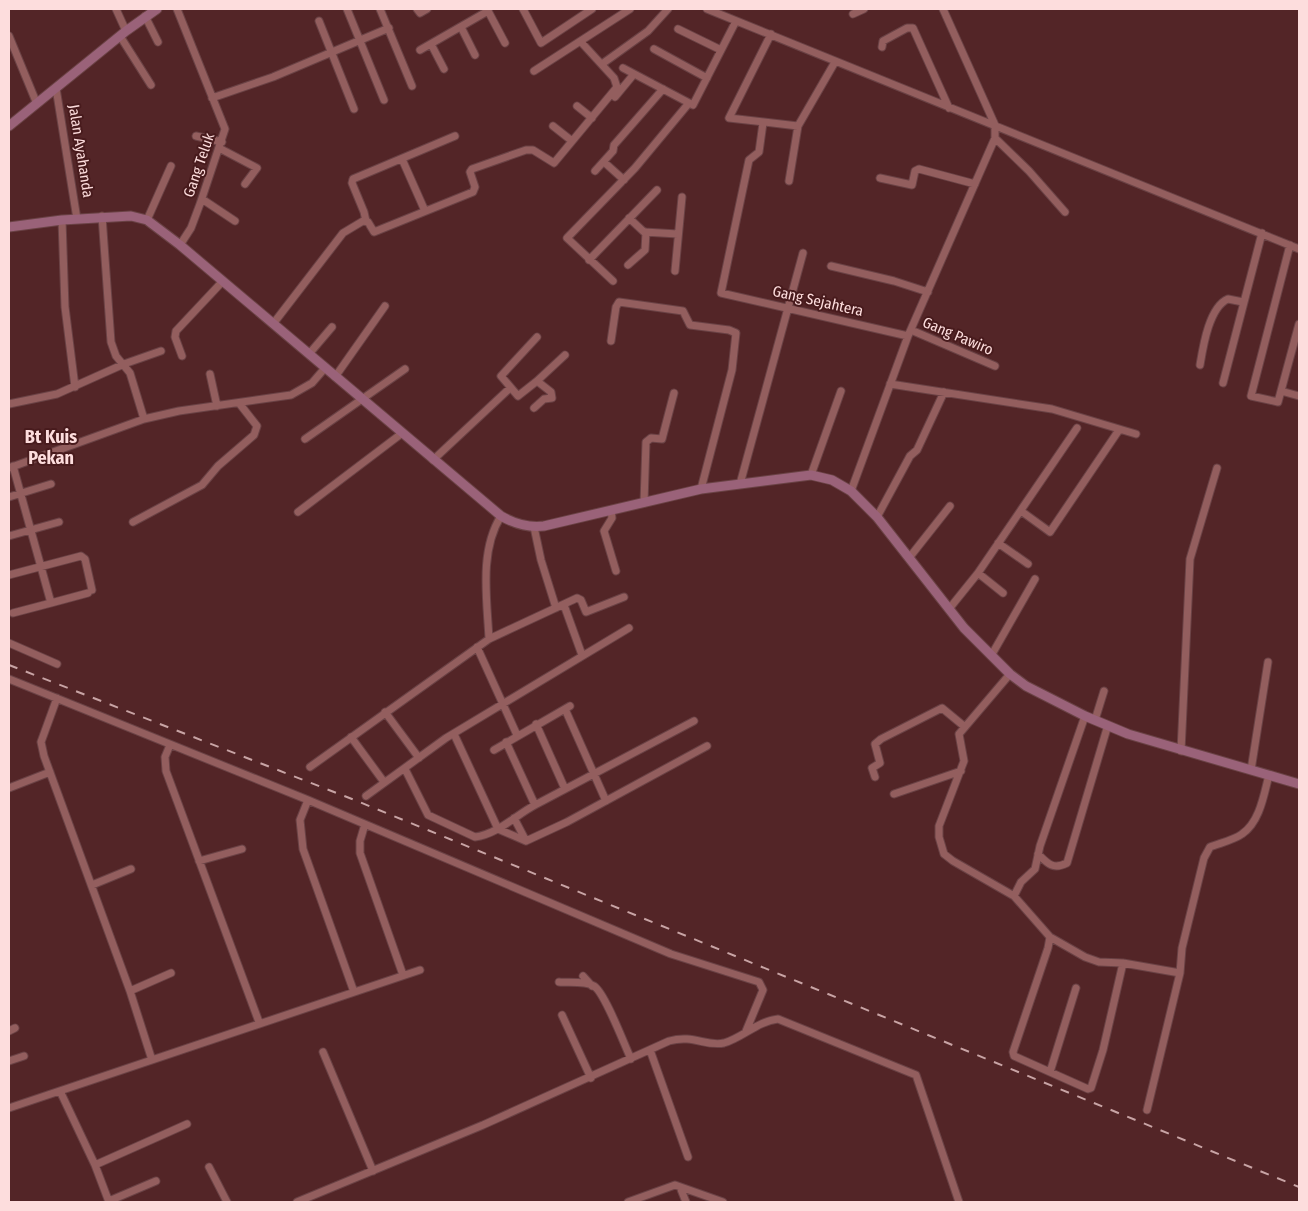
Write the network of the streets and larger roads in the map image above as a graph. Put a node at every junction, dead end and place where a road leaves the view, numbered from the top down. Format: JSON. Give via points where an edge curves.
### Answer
{"nodes":[{"id":1,"x":116,"y":9,"type":"edge"},
{"id":2,"x":157,"y":9,"type":"edge"},
{"id":3,"x":176,"y":9,"type":"edge"},
{"id":4,"x":347,"y":9,"type":"edge"},
{"id":5,"x":380,"y":9,"type":"edge"},
{"id":6,"x":417,"y":9,"type":"edge"},
{"id":7,"x":426,"y":9,"type":"edge"},
{"id":8,"x":523,"y":9,"type":"edge"},
{"id":9,"x":592,"y":9,"type":"edge"},
{"id":10,"x":630,"y":9,"type":"edge"},
{"id":11,"x":668,"y":9,"type":"edge"},
{"id":12,"x":707,"y":9,"type":"edge"},
{"id":13,"x":864,"y":9,"type":"edge"},
{"id":14,"x":943,"y":9,"type":"edge"},
{"id":15,"x":487,"y":10,"type":"edge"},
{"id":16,"x":853,"y":14,"type":"dead end"},
{"id":17,"x":145,"y":16,"type":"junction"},
{"id":18,"x":736,"y":20,"type":"junction"},
{"id":19,"x":319,"y":21,"type":"dead end"},
{"id":20,"x":461,"y":27,"type":"junction"},
{"id":21,"x":389,"y":28,"type":"junction"},
{"id":22,"x":678,"y":29,"type":"dead end"},
{"id":23,"x":123,"y":34,"type":"junction"},
{"id":24,"x":771,"y":34,"type":"junction"},
{"id":25,"x":9,"y":36,"type":"edge"},
{"id":26,"x":361,"y":40,"type":"junction"},
{"id":27,"x":158,"y":42,"type":"dead end"},
{"id":28,"x":581,"y":42,"type":"junction"},
{"id":29,"x":505,"y":43,"type":"dead end"},
{"id":30,"x":431,"y":44,"type":"junction"},
{"id":31,"x":882,"y":47,"type":"dead end"},
{"id":32,"x":654,"y":48,"type":"dead end"},
{"id":33,"x":420,"y":50,"type":"dead end"},
{"id":34,"x":721,"y":50,"type":"junction"},
{"id":35,"x":332,"y":52,"type":"junction"},
{"id":36,"x":475,"y":55,"type":"dead end"},
{"id":37,"x":835,"y":62,"type":"junction"},
{"id":38,"x":602,"y":64,"type":"junction"},
{"id":39,"x":623,"y":68,"type":"dead end"},
{"id":40,"x":444,"y":69,"type":"dead end"},
{"id":41,"x":534,"y":71,"type":"dead end"},
{"id":42,"x":634,"y":74,"type":"junction"},
{"id":43,"x":707,"y":78,"type":"junction"},
{"id":44,"x":151,"y":84,"type":"dead end"},
{"id":45,"x":412,"y":86,"type":"dead end"},
{"id":46,"x":56,"y":88,"type":"junction"},
{"id":47,"x":662,"y":89,"type":"junction"},
{"id":48,"x":212,"y":98,"type":"junction"},
{"id":49,"x":384,"y":100,"type":"dead end"},
{"id":50,"x":689,"y":103,"type":"junction"},
{"id":51,"x":37,"y":104,"type":"junction"},
{"id":52,"x":577,"y":106,"type":"dead end"},
{"id":53,"x":949,"y":108,"type":"junction"},
{"id":54,"x":354,"y":109,"type":"dead end"},
{"id":55,"x":592,"y":118,"type":"junction"},
{"id":56,"x":763,"y":122,"type":"junction"},
{"id":57,"x":9,"y":126,"type":"edge"},
{"id":58,"x":553,"y":126,"type":"dead end"},
{"id":59,"x":798,"y":126,"type":"junction"},
{"id":60,"x":995,"y":126,"type":"junction"},
{"id":61,"x":589,"y":129,"type":"dead end"},
{"id":62,"x":196,"y":136,"type":"dead end"},
{"id":63,"x":455,"y":136,"type":"dead end"},
{"id":64,"x":994,"y":138,"type":"junction"},
{"id":65,"x":572,"y":141,"type":"junction"},
{"id":66,"x":220,"y":145,"type":"junction"},
{"id":67,"x":402,"y":159,"type":"junction"},
{"id":68,"x":604,"y":162,"type":"junction"},
{"id":69,"x":171,"y":166,"type":"dead end"},
{"id":70,"x":596,"y":172,"type":"dead end"},
{"id":71,"x":880,"y":178,"type":"dead end"},
{"id":72,"x":624,"y":180,"type":"junction"},
{"id":73,"x":789,"y":181,"type":"dead end"},
{"id":74,"x":245,"y":184,"type":"dead end"},
{"id":75,"x":976,"y":184,"type":"junction"},
{"id":76,"x":657,"y":190,"type":"dead end"},
{"id":77,"x":682,"y":197,"type":"dead end"},
{"id":78,"x":202,"y":200,"type":"junction"},
{"id":79,"x":425,"y":211,"type":"junction"},
{"id":80,"x":1065,"y":212,"type":"dead end"},
{"id":81,"x":102,"y":216,"type":"junction"},
{"id":82,"x":629,"y":218,"type":"junction"},
{"id":83,"x":78,"y":219,"type":"junction"},
{"id":84,"x":62,"y":220,"type":"junction"},
{"id":85,"x":147,"y":220,"type":"junction"},
{"id":86,"x":235,"y":221,"type":"dead end"},
{"id":87,"x":366,"y":221,"type":"junction"},
{"id":88,"x":9,"y":227,"type":"edge"},
{"id":89,"x":646,"y":232,"type":"junction"},
{"id":90,"x":1262,"y":233,"type":"junction"},
{"id":91,"x":678,"y":234,"type":"junction"},
{"id":92,"x":180,"y":245,"type":"junction"},
{"id":93,"x":1290,"y":245,"type":"junction"},
{"id":94,"x":1299,"y":249,"type":"edge"},
{"id":95,"x":803,"y":253,"type":"dead end"},
{"id":96,"x":589,"y":260,"type":"junction"},
{"id":97,"x":628,"y":265,"type":"dead end"},
{"id":98,"x":831,"y":266,"type":"dead end"},
{"id":99,"x":676,"y":271,"type":"dead end"},
{"id":100,"x":612,"y":281,"type":"dead end"},
{"id":101,"x":222,"y":282,"type":"junction"},
{"id":102,"x":928,"y":292,"type":"junction"},
{"id":103,"x":1243,"y":302,"type":"junction"},
{"id":104,"x":385,"y":306,"type":"dead end"},
{"id":105,"x":787,"y":308,"type":"junction"},
{"id":106,"x":273,"y":324,"type":"junction"},
{"id":107,"x":1299,"y":324,"type":"edge"},
{"id":108,"x":332,"y":327,"type":"dead end"},
{"id":109,"x":910,"y":333,"type":"junction"},
{"id":110,"x":538,"y":337,"type":"dead end"},
{"id":111,"x":1297,"y":338,"type":"edge"},
{"id":112,"x":611,"y":341,"type":"dead end"},
{"id":113,"x":161,"y":351,"type":"dead end"},
{"id":114,"x":309,"y":354,"type":"junction"},
{"id":115,"x":565,"y":355,"type":"dead end"},
{"id":116,"x":182,"y":356,"type":"dead end"},
{"id":117,"x":124,"y":364,"type":"junction"},
{"id":118,"x":1200,"y":365,"type":"dead end"},
{"id":119,"x":995,"y":366,"type":"dead end"},
{"id":120,"x":325,"y":368,"type":"junction"},
{"id":121,"x":405,"y":369,"type":"dead end"},
{"id":122,"x":210,"y":374,"type":"dead end"},
{"id":123,"x":335,"y":377,"type":"junction"},
{"id":124,"x":537,"y":381,"type":"junction"},
{"id":125,"x":1224,"y":383,"type":"dead end"},
{"id":126,"x":890,"y":384,"type":"junction"},
{"id":127,"x":75,"y":386,"type":"junction"},
{"id":128,"x":510,"y":388,"type":"junction"},
{"id":129,"x":841,"y":391,"type":"dead end"},
{"id":130,"x":1281,"y":391,"type":"junction"},
{"id":131,"x":944,"y":392,"type":"junction"},
{"id":132,"x":674,"y":393,"type":"dead end"},
{"id":133,"x":1299,"y":396,"type":"edge"},
{"id":134,"x":360,"y":398,"type":"junction"},
{"id":135,"x":239,"y":403,"type":"junction"},
{"id":136,"x":9,"y":404,"type":"edge"},
{"id":137,"x":216,"y":406,"type":"junction"},
{"id":138,"x":534,"y":408,"type":"dead end"},
{"id":139,"x":144,"y":419,"type":"junction"},
{"id":140,"x":1077,"y":428,"type":"dead end"},
{"id":141,"x":1119,"y":430,"type":"junction"},
{"id":142,"x":401,"y":434,"type":"junction"},
{"id":143,"x":1136,"y":434,"type":"dead end"},
{"id":144,"x":305,"y":439,"type":"dead end"},
{"id":145,"x":433,"y":460,"type":"junction"},
{"id":146,"x":11,"y":467,"type":"edge"},
{"id":147,"x":1217,"y":468,"type":"dead end"},
{"id":148,"x":811,"y":475,"type":"junction"},
{"id":149,"x":51,"y":484,"type":"dead end"},
{"id":150,"x":740,"y":484,"type":"junction"},
{"id":151,"x":701,"y":490,"type":"junction"},
{"id":152,"x":852,"y":491,"type":"junction"},
{"id":153,"x":22,"y":494,"type":"junction"},
{"id":154,"x":9,"y":498,"type":"edge"},
{"id":155,"x":644,"y":503,"type":"junction"},
{"id":156,"x":950,"y":506,"type":"dead end"},
{"id":157,"x":611,"y":510,"type":"junction"},
{"id":158,"x":1021,"y":511,"type":"junction"},
{"id":159,"x":298,"y":512,"type":"dead end"},
{"id":160,"x":501,"y":516,"type":"junction"},
{"id":161,"x":878,"y":517,"type":"junction"},
{"id":162,"x":59,"y":522,"type":"dead end"},
{"id":163,"x":133,"y":522,"type":"dead end"},
{"id":164,"x":534,"y":528,"type":"junction"},
{"id":165,"x":32,"y":529,"type":"junction"},
{"id":166,"x":9,"y":536,"type":"edge"},
{"id":167,"x":998,"y":543,"type":"junction"},
{"id":168,"x":909,"y":558,"type":"junction"},
{"id":169,"x":1028,"y":564,"type":"dead end"},
{"id":170,"x":42,"y":565,"type":"junction"},
{"id":171,"x":616,"y":571,"type":"dead end"},
{"id":172,"x":978,"y":573,"type":"junction"},
{"id":173,"x":9,"y":575,"type":"edge"},
{"id":174,"x":1035,"y":579,"type":"dead end"},
{"id":175,"x":1003,"y":593,"type":"dead end"},
{"id":176,"x":624,"y":597,"type":"dead end"},
{"id":177,"x":51,"y":603,"type":"junction"},
{"id":178,"x":564,"y":605,"type":"junction"},
{"id":179,"x":556,"y":608,"type":"junction"},
{"id":180,"x":949,"y":609,"type":"junction"},
{"id":181,"x":14,"y":613,"type":"dead end"},
{"id":182,"x":629,"y":628,"type":"dead end"},
{"id":183,"x":489,"y":639,"type":"junction"},
{"id":184,"x":9,"y":643,"type":"edge"},
{"id":185,"x":477,"y":647,"type":"junction"},
{"id":186,"x":582,"y":655,"type":"junction"},
{"id":187,"x":991,"y":656,"type":"junction"},
{"id":188,"x":1268,"y":662,"type":"dead end"},
{"id":189,"x":57,"y":664,"type":"dead end"},
{"id":190,"x":1010,"y":674,"type":"junction"},
{"id":191,"x":9,"y":679,"type":"edge"},
{"id":192,"x":1104,"y":691,"type":"dead end"},
{"id":193,"x":57,"y":698,"type":"junction"},
{"id":194,"x":502,"y":705,"type":"junction"},
{"id":195,"x":385,"y":712,"type":"junction"},
{"id":196,"x":1085,"y":716,"type":"junction"},
{"id":197,"x":1095,"y":720,"type":"junction"},
{"id":198,"x":694,"y":721,"type":"dead end"},
{"id":199,"x":536,"y":724,"type":"junction"},
{"id":200,"x":1108,"y":726,"type":"junction"},
{"id":201,"x":965,"y":727,"type":"junction"},
{"id":202,"x":454,"y":734,"type":"junction"},
{"id":203,"x":517,"y":735,"type":"junction"},
{"id":204,"x":351,"y":737,"type":"junction"},
{"id":205,"x":506,"y":742,"type":"junction"},
{"id":206,"x":170,"y":745,"type":"junction"},
{"id":207,"x":707,"y":746,"type":"dead end"},
{"id":208,"x":494,"y":750,"type":"dead end"},
{"id":209,"x":1181,"y":751,"type":"junction"},
{"id":210,"x":419,"y":758,"type":"junction"},
{"id":211,"x":310,"y":767,"type":"dead end"},
{"id":212,"x":406,"y":768,"type":"junction"},
{"id":213,"x":1251,"y":770,"type":"junction"},
{"id":214,"x":960,"y":771,"type":"junction"},
{"id":215,"x":50,"y":772,"type":"junction"},
{"id":216,"x":595,"y":774,"type":"junction"},
{"id":217,"x":1269,"y":775,"type":"junction"},
{"id":218,"x":875,"y":777,"type":"dead end"},
{"id":219,"x":384,"y":782,"type":"junction"},
{"id":220,"x":1299,"y":784,"type":"edge"},
{"id":221,"x":9,"y":788,"type":"edge"},
{"id":222,"x":565,"y":789,"type":"junction"},
{"id":223,"x":894,"y":794,"type":"dead end"},
{"id":224,"x":366,"y":796,"type":"dead end"},
{"id":225,"x":308,"y":800,"type":"junction"},
{"id":226,"x":606,"y":801,"type":"junction"},
{"id":227,"x":535,"y":805,"type":"junction"},
{"id":228,"x":514,"y":818,"type":"junction"},
{"id":229,"x":365,"y":824,"type":"junction"},
{"id":230,"x":498,"y":829,"type":"junction"},
{"id":231,"x":526,"y":841,"type":"junction"},
{"id":232,"x":242,"y":849,"type":"dead end"},
{"id":233,"x":1038,"y":854,"type":"junction"},
{"id":234,"x":200,"y":861,"type":"junction"},
{"id":235,"x":131,"y":869,"type":"dead end"},
{"id":236,"x":92,"y":885,"type":"junction"},
{"id":237,"x":1014,"y":896,"type":"junction"},
{"id":238,"x":1050,"y":936,"type":"junction"},
{"id":239,"x":1123,"y":963,"type":"junction"},
{"id":240,"x":420,"y":970,"type":"dead end"},
{"id":241,"x":171,"y":973,"type":"dead end"},
{"id":242,"x":1180,"y":973,"type":"junction"},
{"id":243,"x":403,"y":975,"type":"junction"},
{"id":244,"x":583,"y":976,"type":"dead end"},
{"id":245,"x":559,"y":982,"type":"dead end"},
{"id":246,"x":1076,"y":988,"type":"dead end"},
{"id":247,"x":130,"y":990,"type":"junction"},
{"id":248,"x":354,"y":992,"type":"junction"},
{"id":249,"x":562,"y":1015,"type":"dead end"},
{"id":250,"x":259,"y":1022,"type":"junction"},
{"id":251,"x":746,"y":1031,"type":"junction"},
{"id":252,"x":650,"y":1050,"type":"junction"},
{"id":253,"x":323,"y":1052,"type":"dead end"},
{"id":254,"x":24,"y":1056,"type":"dead end"},
{"id":255,"x":631,"y":1059,"type":"junction"},
{"id":256,"x":152,"y":1060,"type":"junction"},
{"id":257,"x":9,"y":1061,"type":"edge"},
{"id":258,"x":1050,"y":1072,"type":"junction"},
{"id":259,"x":590,"y":1078,"type":"junction"},
{"id":260,"x":60,"y":1091,"type":"junction"},
{"id":261,"x":9,"y":1108,"type":"edge"},
{"id":262,"x":1147,"y":1110,"type":"dead end"},
{"id":263,"x":188,"y":1124,"type":"dead end"},
{"id":264,"x":688,"y":1157,"type":"dead end"},
{"id":265,"x":95,"y":1165,"type":"junction"},
{"id":266,"x":209,"y":1167,"type":"dead end"},
{"id":267,"x":372,"y":1171,"type":"junction"},
{"id":268,"x":156,"y":1181,"type":"dead end"},
{"id":269,"x":680,"y":1187,"type":"junction"},
{"id":270,"x":109,"y":1202,"type":"edge"},
{"id":271,"x":227,"y":1202,"type":"edge"},
{"id":272,"x":297,"y":1202,"type":"edge"},
{"id":273,"x":628,"y":1202,"type":"edge"},
{"id":274,"x":686,"y":1202,"type":"edge"},
{"id":275,"x":723,"y":1202,"type":"edge"},
{"id":276,"x":959,"y":1202,"type":"edge"}],
"edges":[{"from":1,"to":23,"type":"street"},
{"from":2,"to":17,"type":"street"},
{"from":3,"to":48,"type":"street","name":"Gang Teluk"},
{"from":4,"to":26,"type":"street"},
{"from":5,"to":21,"type":"street"},
{"from":6,"to":7,"type":"street","via":[[420,13]]},
{"from":8,"to":9,"type":"street","via":[[540,43]]},
{"from":10,"to":28,"type":"street"},
{"from":11,"to":38,"type":"street","via":[[648,31]]},
{"from":12,"to":18,"type":"street"},
{"from":13,"to":16,"type":"street"},
{"from":14,"to":60,"type":"street"},
{"from":15,"to":20,"type":"street"},
{"from":15,"to":29,"type":"street"},
{"from":17,"to":23,"type":"street"},
{"from":17,"to":27,"type":"street"},
{"from":18,"to":24,"type":"street"},
{"from":18,"to":34,"type":"street"},
{"from":19,"to":35,"type":"street"},
{"from":20,"to":30,"type":"street"},
{"from":20,"to":36,"type":"street"},
{"from":21,"to":26,"type":"street"},
{"from":21,"to":45,"type":"street"},
{"from":22,"to":34,"type":"street"},
{"from":23,"to":44,"type":"street"},
{"from":23,"to":46,"type":"street"},
{"from":24,"to":37,"type":"street"},
{"from":24,"to":56,"type":"street","via":[[729,116],[730,119]]},
{"from":25,"to":51,"type":"street"},
{"from":26,"to":35,"type":"street"},
{"from":26,"to":49,"type":"street"},
{"from":28,"to":38,"type":"street"},
{"from":28,"to":41,"type":"street"},
{"from":30,"to":33,"type":"street"},
{"from":30,"to":40,"type":"street"},
{"from":31,"to":53,"type":"street","via":[[883,41],[913,28]]},
{"from":32,"to":43,"type":"street"},
{"from":34,"to":43,"type":"street"},
{"from":35,"to":48,"type":"street"},
{"from":35,"to":54,"type":"street"},
{"from":37,"to":53,"type":"street","via":[[899,85]]},
{"from":37,"to":59,"type":"street"},
{"from":38,"to":55,"type":"street","via":[[617,85]]},
{"from":39,"to":42,"type":"street"},
{"from":42,"to":47,"type":"street"},
{"from":42,"to":61,"type":"street"},
{"from":43,"to":50,"type":"street","via":[[693,105]]},
{"from":46,"to":51,"type":"street"},
{"from":46,"to":83,"type":"street","name":"Jalan Ayahanda"},
{"from":47,"to":50,"type":"street"},
{"from":47,"to":68,"type":"street","via":[[614,145]]},
{"from":48,"to":66,"type":"street","name":"Gang Teluk","via":[[224,126]]},
{"from":50,"to":72,"type":"street"},
{"from":51,"to":57,"type":"street"},
{"from":52,"to":55,"type":"street"},
{"from":53,"to":60,"type":"street"},
{"from":55,"to":65,"type":"street"},
{"from":56,"to":59,"type":"street"},
{"from":56,"to":105,"type":"street","name":"Gang Sejahtera","via":[[759,152],[749,160],[721,293]]},
{"from":58,"to":65,"type":"street"},
{"from":59,"to":73,"type":"street"},
{"from":60,"to":64,"type":"street"},
{"from":60,"to":90,"type":"street"},
{"from":62,"to":66,"type":"street"},
{"from":63,"to":67,"type":"street"},
{"from":64,"to":75,"type":"street"},
{"from":64,"to":80,"type":"street","via":[[1030,170]]},
{"from":65,"to":79,"type":"street","via":[[553,164],[530,149],[475,168],[470,172],[476,189]]},
{"from":66,"to":74,"type":"street","via":[[257,168]]},
{"from":66,"to":78,"type":"street","name":"Gang Teluk"},
{"from":67,"to":79,"type":"street"},
{"from":67,"to":87,"type":"street","via":[[353,180]]},
{"from":68,"to":70,"type":"street"},
{"from":68,"to":72,"type":"street"},
{"from":69,"to":85,"type":"street"},
{"from":71,"to":75,"type":"street","via":[[912,185],[919,169]]},
{"from":72,"to":96,"type":"street","via":[[567,238]]},
{"from":75,"to":102,"type":"street"},
{"from":76,"to":82,"type":"street"},
{"from":77,"to":91,"type":"street"},
{"from":78,"to":86,"type":"street"},
{"from":78,"to":92,"type":"street","name":"Gang Teluk"},
{"from":79,"to":87,"type":"street","via":[[374,232]]},
{"from":81,"to":83,"type":"street"},
{"from":81,"to":85,"type":"street","via":[[131,216]]},
{"from":81,"to":117,"type":"street","via":[[111,342],[116,356]]},
{"from":82,"to":89,"type":"street"},
{"from":82,"to":96,"type":"street"},
{"from":83,"to":84,"type":"street"},
{"from":84,"to":88,"type":"street"},
{"from":84,"to":127,"type":"street","via":[[65,307]]},
{"from":85,"to":92,"type":"street"},
{"from":87,"to":106,"type":"street","via":[[343,233]]},
{"from":89,"to":91,"type":"street"},
{"from":89,"to":97,"type":"street","via":[[645,250]]},
{"from":90,"to":93,"type":"street"},
{"from":90,"to":103,"type":"street"},
{"from":91,"to":99,"type":"street"},
{"from":92,"to":101,"type":"street"},
{"from":93,"to":94,"type":"street"},
{"from":93,"to":130,"type":"street","via":[[1250,396],[1278,402]]},
{"from":95,"to":105,"type":"street"},
{"from":96,"to":100,"type":"street"},
{"from":98,"to":102,"type":"street"},
{"from":101,"to":106,"type":"street"},
{"from":101,"to":116,"type":"street","via":[[176,331],[174,337]]},
{"from":102,"to":109,"type":"street"},
{"from":103,"to":118,"type":"street","via":[[1228,299],[1219,306],[1207,332]]},
{"from":103,"to":125,"type":"street"},
{"from":104,"to":123,"type":"street"},
{"from":105,"to":109,"type":"street","name":"Gang Sejahtera"},
{"from":105,"to":150,"type":"street"},
{"from":106,"to":114,"type":"street"},
{"from":107,"to":111,"type":"street"},
{"from":108,"to":114,"type":"street"},
{"from":109,"to":119,"type":"street","name":"Gang Pawiro"},
{"from":109,"to":126,"type":"street"},
{"from":110,"to":128,"type":"street","via":[[500,376]]},
{"from":111,"to":130,"type":"street"},
{"from":112,"to":151,"type":"street","via":[[619,302],[683,311],[690,325],[736,333],[732,370]]},
{"from":113,"to":117,"type":"street"},
{"from":114,"to":120,"type":"street"},
{"from":115,"to":124,"type":"street"},
{"from":117,"to":127,"type":"street"},
{"from":117,"to":139,"type":"street","via":[[130,373]]},
{"from":120,"to":123,"type":"street"},
{"from":120,"to":135,"type":"street","via":[[300,392]]},
{"from":121,"to":134,"type":"street"},
{"from":122,"to":137,"type":"street"},
{"from":123,"to":134,"type":"street"},
{"from":124,"to":128,"type":"street","via":[[520,396]]},
{"from":124,"to":138,"type":"street","via":[[553,396]]},
{"from":126,"to":131,"type":"street"},
{"from":126,"to":152,"type":"street"},
{"from":127,"to":136,"type":"street","via":[[57,394]]},
{"from":128,"to":145,"type":"street"},
{"from":129,"to":148,"type":"street"},
{"from":130,"to":133,"type":"street"},
{"from":131,"to":141,"type":"street","via":[[1052,409]]},
{"from":131,"to":161,"type":"street","via":[[917,450],[910,456]]},
{"from":132,"to":155,"type":"street","via":[[662,439],[647,440]]},
{"from":134,"to":142,"type":"street"},
{"from":134,"to":144,"type":"street"},
{"from":135,"to":137,"type":"street"},
{"from":135,"to":163,"type":"street","via":[[256,426],[254,435],[218,466],[202,485]]},
{"from":137,"to":139,"type":"street"},
{"from":139,"to":146,"type":"street"},
{"from":140,"to":158,"type":"street"},
{"from":141,"to":143,"type":"street"},
{"from":141,"to":158,"type":"street","via":[[1050,532]]},
{"from":142,"to":145,"type":"street"},
{"from":142,"to":159,"type":"street"},
{"from":145,"to":160,"type":"street"},
{"from":146,"to":153,"type":"street"},
{"from":147,"to":209,"type":"street","via":[[1190,559]]},
{"from":148,"to":150,"type":"street"},
{"from":148,"to":152,"type":"street","via":[[832,480]]},
{"from":149,"to":153,"type":"street"},
{"from":150,"to":151,"type":"street"},
{"from":151,"to":155,"type":"street"},
{"from":152,"to":161,"type":"street"},
{"from":153,"to":154,"type":"street"},
{"from":153,"to":165,"type":"street"},
{"from":155,"to":157,"type":"street"},
{"from":156,"to":168,"type":"street"},
{"from":157,"to":164,"type":"street"},
{"from":157,"to":171,"type":"street","via":[[612,518],[604,531]]},
{"from":158,"to":167,"type":"street"},
{"from":160,"to":164,"type":"street"},
{"from":160,"to":183,"type":"street","via":[[489,539]]},
{"from":161,"to":168,"type":"street"},
{"from":162,"to":165,"type":"street"},
{"from":164,"to":179,"type":"street"},
{"from":165,"to":166,"type":"street"},
{"from":165,"to":170,"type":"street"},
{"from":167,"to":169,"type":"street"},
{"from":167,"to":172,"type":"street"},
{"from":168,"to":180,"type":"street"},
{"from":170,"to":173,"type":"street"},
{"from":170,"to":177,"type":"street"},
{"from":170,"to":177,"type":"street","via":[[83,557],[90,591]]},
{"from":172,"to":175,"type":"street"},
{"from":172,"to":180,"type":"street"},
{"from":174,"to":187,"type":"street"},
{"from":176,"to":178,"type":"street","via":[[588,612],[584,611],[579,598]]},
{"from":177,"to":181,"type":"street"},
{"from":178,"to":179,"type":"street"},
{"from":178,"to":186,"type":"street"},
{"from":179,"to":183,"type":"street"},
{"from":180,"to":187,"type":"street"},
{"from":182,"to":186,"type":"street"},
{"from":183,"to":185,"type":"street"},
{"from":184,"to":189,"type":"street"},
{"from":185,"to":194,"type":"street"},
{"from":185,"to":195,"type":"street"},
{"from":186,"to":194,"type":"street"},
{"from":187,"to":190,"type":"street"},
{"from":188,"to":213,"type":"street"},
{"from":190,"to":196,"type":"street","via":[[1044,696]]},
{"from":190,"to":201,"type":"street"},
{"from":191,"to":193,"type":"street"},
{"from":192,"to":197,"type":"street"},
{"from":193,"to":206,"type":"street"},
{"from":193,"to":215,"type":"street","via":[[41,742]]},
{"from":194,"to":202,"type":"street"},
{"from":194,"to":203,"type":"street"},
{"from":195,"to":204,"type":"street"},
{"from":195,"to":210,"type":"street"},
{"from":196,"to":197,"type":"street"},
{"from":196,"to":233,"type":"street"},
{"from":197,"to":200,"type":"street"},
{"from":198,"to":216,"type":"street"},
{"from":199,"to":203,"type":"street"},
{"from":199,"to":216,"type":"street","via":[[567,708]]},
{"from":199,"to":222,"type":"street"},
{"from":200,"to":209,"type":"street"},
{"from":200,"to":233,"type":"street","via":[[1067,863],[1051,866]]},
{"from":201,"to":214,"type":"street","via":[[959,737],[963,754]]},
{"from":201,"to":218,"type":"street","via":[[942,708],[882,739],[875,744],[880,763],[872,768]]},
{"from":202,"to":210,"type":"street"},
{"from":202,"to":230,"type":"street"},
{"from":203,"to":205,"type":"street"},
{"from":204,"to":211,"type":"street"},
{"from":204,"to":219,"type":"street"},
{"from":205,"to":208,"type":"street"},
{"from":205,"to":227,"type":"street"},
{"from":206,"to":225,"type":"street"},
{"from":206,"to":234,"type":"street","via":[[165,756],[166,771]]},
{"from":207,"to":226,"type":"street"},
{"from":209,"to":213,"type":"street"},
{"from":210,"to":212,"type":"street"},
{"from":212,"to":219,"type":"street"},
{"from":212,"to":230,"type":"street","via":[[430,817],[475,836]]},
{"from":213,"to":217,"type":"street"},
{"from":214,"to":223,"type":"street"},
{"from":214,"to":237,"type":"street","via":[[939,826],[944,854]]},
{"from":215,"to":221,"type":"street"},
{"from":215,"to":236,"type":"street"},
{"from":216,"to":222,"type":"street"},
{"from":216,"to":226,"type":"street"},
{"from":217,"to":220,"type":"street"},
{"from":217,"to":242,"type":"street","via":[[1260,810],[1248,829],[1206,852],[1182,948]]},
{"from":219,"to":224,"type":"street"},
{"from":222,"to":227,"type":"street"},
{"from":225,"to":229,"type":"street"},
{"from":225,"to":248,"type":"street","via":[[300,820],[303,849]]},
{"from":226,"to":231,"type":"street"},
{"from":227,"to":228,"type":"street"},
{"from":228,"to":230,"type":"street"},
{"from":228,"to":231,"type":"street"},
{"from":229,"to":243,"type":"street","via":[[360,853]]},
{"from":229,"to":251,"type":"street","via":[[671,954],[759,982],[763,990]]},
{"from":230,"to":231,"type":"street"},
{"from":232,"to":234,"type":"street"},
{"from":233,"to":237,"type":"street","via":[[1035,869],[1021,882]]},
{"from":234,"to":250,"type":"street"},
{"from":235,"to":236,"type":"street"},
{"from":236,"to":247,"type":"street"},
{"from":237,"to":238,"type":"street"},
{"from":238,"to":239,"type":"street","via":[[1085,958]]},
{"from":238,"to":258,"type":"street","via":[[1013,1052],[1016,1058]]},
{"from":239,"to":242,"type":"street"},
{"from":239,"to":258,"type":"street","via":[[1093,1087],[1088,1089]]},
{"from":240,"to":243,"type":"street"},
{"from":241,"to":247,"type":"street"},
{"from":242,"to":262,"type":"street"},
{"from":243,"to":248,"type":"street"},
{"from":244,"to":255,"type":"street","via":[[605,1005]]},
{"from":245,"to":255,"type":"street","via":[[595,987],[604,999]]},
{"from":246,"to":258,"type":"street"},
{"from":247,"to":256,"type":"street"},
{"from":248,"to":250,"type":"street"},
{"from":249,"to":259,"type":"street"},
{"from":250,"to":256,"type":"street"},
{"from":251,"to":252,"type":"street","via":[[725,1042],[714,1044],[679,1038]]},
{"from":251,"to":276,"type":"street","via":[[782,1020],[916,1075]]},
{"from":252,"to":255,"type":"street"},
{"from":252,"to":264,"type":"street"},
{"from":253,"to":267,"type":"street"},
{"from":254,"to":257,"type":"street"},
{"from":255,"to":259,"type":"street"},
{"from":256,"to":260,"type":"street"},
{"from":259,"to":267,"type":"street"},
{"from":260,"to":261,"type":"street"},
{"from":260,"to":265,"type":"street"},
{"from":263,"to":265,"type":"street"},
{"from":265,"to":270,"type":"street"},
{"from":266,"to":271,"type":"street"},
{"from":267,"to":272,"type":"street"},
{"from":268,"to":270,"type":"street"},
{"from":269,"to":273,"type":"street","via":[[671,1186]]},
{"from":269,"to":274,"type":"street"},
{"from":269,"to":275,"type":"street"}]}
